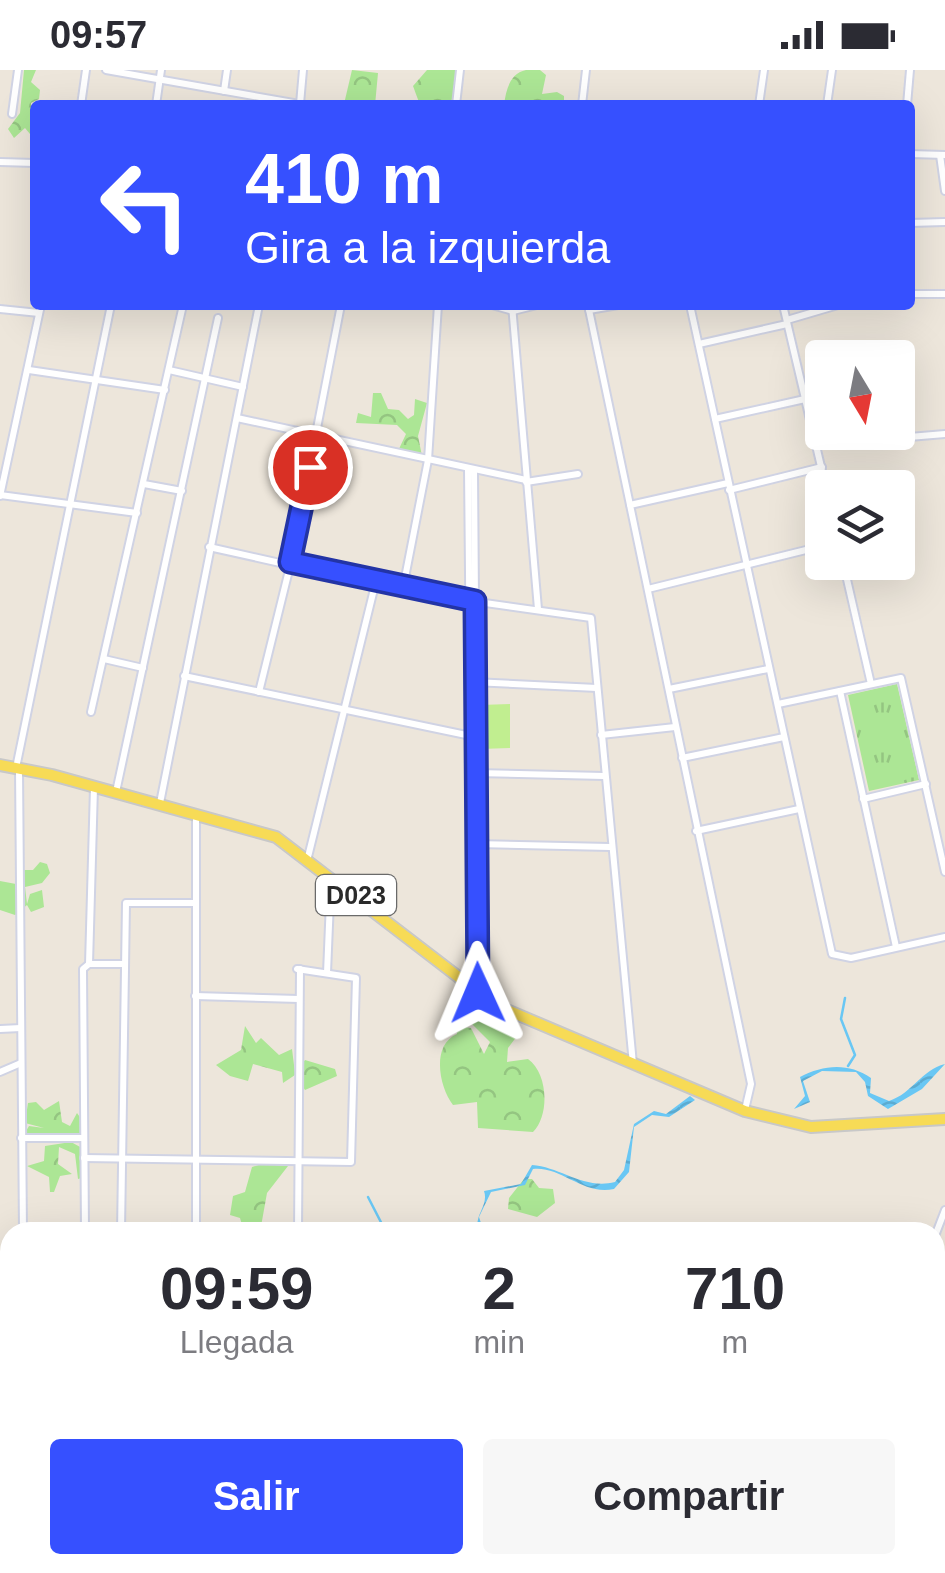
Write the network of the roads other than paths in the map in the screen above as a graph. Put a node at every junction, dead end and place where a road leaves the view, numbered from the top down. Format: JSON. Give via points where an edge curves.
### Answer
{"nodes":[{"id":1,"x":18,"y":70,"type":"edge"},
{"id":2,"x":86,"y":70,"type":"edge"},
{"id":3,"x":106,"y":70,"type":"edge"},
{"id":4,"x":161,"y":70,"type":"edge"},
{"id":5,"x":227,"y":70,"type":"edge"},
{"id":6,"x":302,"y":70,"type":"edge"},
{"id":7,"x":460,"y":70,"type":"edge"},
{"id":8,"x":586,"y":70,"type":"edge"},
{"id":9,"x":764,"y":70,"type":"edge"},
{"id":10,"x":832,"y":70,"type":"edge"},
{"id":11,"x":910,"y":70,"type":"edge"},
{"id":12,"x":160,"y":82,"type":"junction"},
{"id":13,"x":228,"y":92,"type":"junction"},
{"id":14,"x":83,"y":100,"type":"edge"},
{"id":15,"x":157,"y":100,"type":"edge"},
{"id":16,"x":228,"y":100,"type":"edge"},
{"id":17,"x":274,"y":100,"type":"edge"},
{"id":18,"x":302,"y":100,"type":"edge"},
{"id":19,"x":457,"y":100,"type":"edge"},
{"id":20,"x":583,"y":100,"type":"edge"},
{"id":21,"x":760,"y":100,"type":"edge"},
{"id":22,"x":828,"y":100,"type":"edge"},
{"id":23,"x":907,"y":100,"type":"edge"},
{"id":24,"x":12,"y":114,"type":"dead end"},
{"id":25,"x":915,"y":154,"type":"edge"},
{"id":26,"x":942,"y":155,"type":"edge"},
{"id":27,"x":0,"y":162,"type":"edge"},
{"id":28,"x":30,"y":163,"type":"edge"},
{"id":29,"x":945,"y":192,"type":"edge"},
{"id":30,"x":945,"y":222,"type":"edge"},
{"id":31,"x":915,"y":223,"type":"edge"},
{"id":32,"x":915,"y":294,"type":"edge"},
{"id":33,"x":945,"y":294,"type":"edge"},
{"id":34,"x":0,"y":309,"type":"edge"},
{"id":35,"x":30,"y":309,"type":"edge"},
{"id":36,"x":40,"y":310,"type":"edge"},
{"id":37,"x":110,"y":310,"type":"edge"},
{"id":38,"x":182,"y":310,"type":"edge"},
{"id":39,"x":258,"y":310,"type":"edge"},
{"id":40,"x":340,"y":310,"type":"edge"},
{"id":41,"x":438,"y":310,"type":"edge"},
{"id":42,"x":512,"y":310,"type":"edge"},
{"id":43,"x":588,"y":310,"type":"edge"},
{"id":44,"x":691,"y":310,"type":"edge"},
{"id":45,"x":784,"y":310,"type":"edge"},
{"id":46,"x":823,"y":310,"type":"edge"},
{"id":47,"x":218,"y":318,"type":"dead end"},
{"id":48,"x":787,"y":322,"type":"junction"},
{"id":49,"x":699,"y":344,"type":"junction"},
{"id":50,"x":28,"y":370,"type":"junction"},
{"id":51,"x":169,"y":370,"type":"junction"},
{"id":52,"x":205,"y":378,"type":"junction"},
{"id":53,"x":94,"y":380,"type":"junction"},
{"id":54,"x":243,"y":386,"type":"junction"},
{"id":55,"x":165,"y":390,"type":"junction"},
{"id":56,"x":805,"y":400,"type":"joint"},
{"id":57,"x":237,"y":418,"type":"junction"},
{"id":58,"x":715,"y":419,"type":"junction"},
{"id":59,"x":945,"y":434,"type":"edge"},
{"id":60,"x":316,"y":436,"type":"junction"},
{"id":61,"x":915,"y":437,"type":"edge"},
{"id":62,"x":818,"y":450,"type":"edge"},
{"id":63,"x":428,"y":460,"type":"junction"},
{"id":64,"x":822,"y":467,"type":"junction"},
{"id":65,"x":471,"y":469,"type":"junction"},
{"id":66,"x":823,"y":470,"type":"edge"},
{"id":67,"x":578,"y":474,"type":"dead end"},
{"id":68,"x":526,"y":481,"type":"junction"},
{"id":69,"x":144,"y":484,"type":"junction"},
{"id":70,"x":728,"y":486,"type":"junction"},
{"id":71,"x":182,"y":491,"type":"junction"},
{"id":72,"x":0,"y":495,"type":"edge"},
{"id":73,"x":71,"y":504,"type":"junction"},
{"id":74,"x":630,"y":504,"type":"junction"},
{"id":75,"x":138,"y":513,"type":"junction"},
{"id":76,"x":209,"y":547,"type":"junction"},
{"id":77,"x":805,"y":550,"type":"edge"},
{"id":78,"x":290,"y":562,"type":"junction"},
{"id":79,"x":745,"y":564,"type":"junction"},
{"id":80,"x":847,"y":580,"type":"edge"},
{"id":81,"x":376,"y":581,"type":"junction"},
{"id":82,"x":406,"y":588,"type":"junction"},
{"id":83,"x":648,"y":589,"type":"junction"},
{"id":84,"x":470,"y":600,"type":"junction"},
{"id":85,"x":538,"y":610,"type":"junction"},
{"id":86,"x":104,"y":659,"type":"junction"},
{"id":87,"x":143,"y":668,"type":"junction"},
{"id":88,"x":768,"y":669,"type":"junction"},
{"id":89,"x":184,"y":676,"type":"junction"},
{"id":90,"x":473,"y":682,"type":"junction"},
{"id":91,"x":871,"y":684,"type":"junction"},
{"id":92,"x":597,"y":688,"type":"junction"},
{"id":93,"x":669,"y":688,"type":"junction"},
{"id":94,"x":840,"y":691,"type":"junction"},
{"id":95,"x":259,"y":692,"type":"junction"},
{"id":96,"x":778,"y":704,"type":"junction"},
{"id":97,"x":344,"y":710,"type":"junction"},
{"id":98,"x":92,"y":712,"type":"dead end"},
{"id":99,"x":675,"y":727,"type":"junction"},
{"id":100,"x":601,"y":735,"type":"junction"},
{"id":101,"x":473,"y":737,"type":"junction"},
{"id":102,"x":784,"y":737,"type":"junction"},
{"id":103,"x":682,"y":758,"type":"junction"},
{"id":104,"x":0,"y":766,"type":"edge"},
{"id":105,"x":17,"y":768,"type":"junction"},
{"id":106,"x":474,"y":773,"type":"junction"},
{"id":107,"x":604,"y":776,"type":"junction"},
{"id":108,"x":926,"y":784,"type":"junction"},
{"id":109,"x":94,"y":786,"type":"junction"},
{"id":110,"x":116,"y":792,"type":"junction"},
{"id":111,"x":863,"y":799,"type":"junction"},
{"id":112,"x":160,"y":803,"type":"junction"},
{"id":113,"x":799,"y":809,"type":"junction"},
{"id":114,"x":196,"y":813,"type":"junction"},
{"id":115,"x":696,"y":831,"type":"junction"},
{"id":116,"x":474,"y":844,"type":"junction"},
{"id":117,"x":610,"y":847,"type":"junction"},
{"id":118,"x":308,"y":857,"type":"junction"},
{"id":119,"x":945,"y":872,"type":"edge"},
{"id":120,"x":332,"y":876,"type":"junction"},
{"id":121,"x":196,"y":904,"type":"junction"},
{"id":122,"x":945,"y":937,"type":"edge"},
{"id":123,"x":896,"y":948,"type":"junction"},
{"id":124,"x":89,"y":964,"type":"junction"},
{"id":125,"x":126,"y":964,"type":"junction"},
{"id":126,"x":328,"y":973,"type":"junction"},
{"id":127,"x":475,"y":991,"type":"junction"},
{"id":128,"x":196,"y":996,"type":"junction"},
{"id":129,"x":299,"y":998,"type":"junction"},
{"id":130,"x":0,"y":1028,"type":"edge"},
{"id":131,"x":21,"y":1028,"type":"junction"},
{"id":132,"x":21,"y":1063,"type":"junction"},
{"id":133,"x":632,"y":1065,"type":"junction"},
{"id":134,"x":0,"y":1072,"type":"edge"},
{"id":135,"x":745,"y":1112,"type":"junction"},
{"id":136,"x":945,"y":1118,"type":"edge"},
{"id":137,"x":20,"y":1138,"type":"junction"},
{"id":138,"x":84,"y":1138,"type":"junction"},
{"id":139,"x":84,"y":1158,"type":"junction"},
{"id":140,"x":122,"y":1160,"type":"junction"},
{"id":141,"x":196,"y":1161,"type":"junction"},
{"id":142,"x":297,"y":1161,"type":"junction"},
{"id":143,"x":23,"y":1222,"type":"edge"},
{"id":144,"x":85,"y":1222,"type":"edge"},
{"id":145,"x":121,"y":1222,"type":"edge"},
{"id":146,"x":196,"y":1222,"type":"edge"},
{"id":147,"x":298,"y":1222,"type":"edge"}],
"edges":[{"from":1,"to":24,"type":"street"},
{"from":2,"to":14,"type":"street"},
{"from":3,"to":12,"type":"street"},
{"from":4,"to":12,"type":"street"},
{"from":5,"to":13,"type":"street"},
{"from":6,"to":18,"type":"street"},
{"from":7,"to":19,"type":"street"},
{"from":8,"to":20,"type":"street"},
{"from":9,"to":21,"type":"street"},
{"from":10,"to":22,"type":"street"},
{"from":11,"to":23,"type":"street"},
{"from":12,"to":13,"type":"street"},
{"from":12,"to":15,"type":"street"},
{"from":13,"to":16,"type":"street"},
{"from":13,"to":17,"type":"street"},
{"from":25,"to":26,"type":"street"},
{"from":26,"to":29,"type":"street"},
{"from":27,"to":28,"type":"street"},
{"from":30,"to":31,"type":"street"},
{"from":32,"to":33,"type":"street"},
{"from":34,"to":35,"type":"street"},
{"from":36,"to":50,"type":"street"},
{"from":37,"to":53,"type":"street"},
{"from":38,"to":51,"type":"street"},
{"from":39,"to":54,"type":"street"},
{"from":40,"to":60,"type":"street"},
{"from":41,"to":63,"type":"street"},
{"from":42,"to":68,"type":"street"},
{"from":43,"to":74,"type":"street"},
{"from":44,"to":49,"type":"street"},
{"from":45,"to":48,"type":"street"},
{"from":46,"to":48,"type":"street"},
{"from":47,"to":52,"type":"street"},
{"from":48,"to":49,"type":"street"},
{"from":48,"to":56,"type":"street"},
{"from":49,"to":58,"type":"street"},
{"from":50,"to":53,"type":"street"},
{"from":50,"to":72,"type":"street"},
{"from":51,"to":52,"type":"street"},
{"from":51,"to":55,"type":"street"},
{"from":52,"to":54,"type":"street"},
{"from":52,"to":71,"type":"street"},
{"from":53,"to":55,"type":"street"},
{"from":53,"to":73,"type":"street"},
{"from":54,"to":57,"type":"street"},
{"from":55,"to":69,"type":"street"},
{"from":56,"to":58,"type":"street"},
{"from":57,"to":60,"type":"street"},
{"from":57,"to":76,"type":"street"},
{"from":58,"to":70,"type":"street"},
{"from":59,"to":61,"type":"street"},
{"from":60,"to":63,"type":"street"},
{"from":60,"to":78,"type":"street"},
{"from":62,"to":64,"type":"street"},
{"from":63,"to":65,"type":"street"},
{"from":63,"to":82,"type":"street"},
{"from":64,"to":66,"type":"street"},
{"from":64,"to":70,"type":"street"},
{"from":65,"to":68,"type":"street"},
{"from":65,"to":84,"type":"street"},
{"from":67,"to":68,"type":"street"},
{"from":68,"to":85,"type":"street"},
{"from":69,"to":71,"type":"street"},
{"from":69,"to":75,"type":"street"},
{"from":70,"to":74,"type":"street"},
{"from":70,"to":79,"type":"street"},
{"from":71,"to":87,"type":"street"},
{"from":72,"to":73,"type":"street"},
{"from":73,"to":75,"type":"street"},
{"from":73,"to":105,"type":"street"},
{"from":74,"to":83,"type":"street"},
{"from":75,"to":86,"type":"street"},
{"from":76,"to":78,"type":"street"},
{"from":76,"to":89,"type":"street"},
{"from":77,"to":79,"type":"street"},
{"from":78,"to":81,"type":"street"},
{"from":78,"to":95,"type":"street"},
{"from":79,"to":83,"type":"street"},
{"from":79,"to":88,"type":"street"},
{"from":80,"to":91,"type":"street"},
{"from":81,"to":82,"type":"street"},
{"from":81,"to":97,"type":"street"},
{"from":82,"to":84,"type":"street"},
{"from":83,"to":93,"type":"street"},
{"from":84,"to":85,"type":"street"},
{"from":84,"to":90,"type":"street"},
{"from":85,"to":92,"type":"street","via":[[592,618]]},
{"from":86,"to":87,"type":"street"},
{"from":86,"to":98,"type":"street"},
{"from":87,"to":110,"type":"street"},
{"from":88,"to":93,"type":"street"},
{"from":88,"to":96,"type":"street"},
{"from":89,"to":95,"type":"street"},
{"from":89,"to":112,"type":"street"},
{"from":90,"to":92,"type":"street"},
{"from":90,"to":101,"type":"street"},
{"from":91,"to":94,"type":"street"},
{"from":91,"to":108,"type":"street","via":[[901,678]]},
{"from":92,"to":100,"type":"street"},
{"from":93,"to":99,"type":"street"},
{"from":94,"to":96,"type":"street"},
{"from":94,"to":111,"type":"street"},
{"from":95,"to":97,"type":"street"},
{"from":96,"to":102,"type":"street"},
{"from":97,"to":101,"type":"street"},
{"from":97,"to":118,"type":"street"},
{"from":99,"to":100,"type":"street"},
{"from":99,"to":103,"type":"street"},
{"from":100,"to":107,"type":"street"},
{"from":101,"to":106,"type":"street"},
{"from":102,"to":103,"type":"street"},
{"from":102,"to":113,"type":"street"},
{"from":103,"to":115,"type":"street"},
{"from":104,"to":105,"type":"main road","number":"D023"},
{"from":105,"to":109,"type":"main road","number":"D023"},
{"from":105,"to":131,"type":"street"},
{"from":106,"to":107,"type":"street"},
{"from":106,"to":116,"type":"street"},
{"from":107,"to":117,"type":"street"},
{"from":108,"to":111,"type":"street"},
{"from":108,"to":119,"type":"street"},
{"from":109,"to":110,"type":"main road","number":"D023"},
{"from":109,"to":124,"type":"street"},
{"from":110,"to":112,"type":"main road","number":"D023"},
{"from":111,"to":123,"type":"street"},
{"from":112,"to":114,"type":"main road","number":"D023"},
{"from":113,"to":115,"type":"street"},
{"from":113,"to":123,"type":"street","via":[[834,957]]},
{"from":114,"to":118,"type":"main road","number":"D023","via":[[258,829]]},
{"from":114,"to":121,"type":"street"},
{"from":115,"to":135,"type":"street","via":[[750,1096]]},
{"from":116,"to":117,"type":"street"},
{"from":116,"to":127,"type":"street"},
{"from":117,"to":133,"type":"street"},
{"from":118,"to":120,"type":"main road","number":"D023"},
{"from":120,"to":126,"type":"street"},
{"from":120,"to":127,"type":"main road","number":"D023"},
{"from":121,"to":125,"type":"street","via":[[126,903]]},
{"from":121,"to":128,"type":"street"},
{"from":122,"to":123,"type":"street"},
{"from":124,"to":125,"type":"street"},
{"from":124,"to":138,"type":"street","via":[[83,969]]},
{"from":125,"to":140,"type":"street"},
{"from":126,"to":129,"type":"street","via":[[298,969]]},
{"from":126,"to":142,"type":"street","via":[[356,978],[351,1162]]},
{"from":127,"to":133,"type":"main road","number":"D023"},
{"from":128,"to":129,"type":"street"},
{"from":128,"to":141,"type":"street"},
{"from":129,"to":142,"type":"street"},
{"from":130,"to":131,"type":"street"},
{"from":131,"to":132,"type":"street"},
{"from":132,"to":134,"type":"street"},
{"from":132,"to":137,"type":"street"},
{"from":133,"to":135,"type":"main road","number":"D023"},
{"from":135,"to":136,"type":"main road","number":"D023","via":[[812,1127]]},
{"from":137,"to":138,"type":"street"},
{"from":137,"to":143,"type":"street"},
{"from":138,"to":139,"type":"street"},
{"from":139,"to":140,"type":"street"},
{"from":139,"to":144,"type":"street"},
{"from":140,"to":141,"type":"street"},
{"from":140,"to":145,"type":"street"},
{"from":141,"to":142,"type":"street"},
{"from":141,"to":146,"type":"street"},
{"from":142,"to":147,"type":"street"}]}
